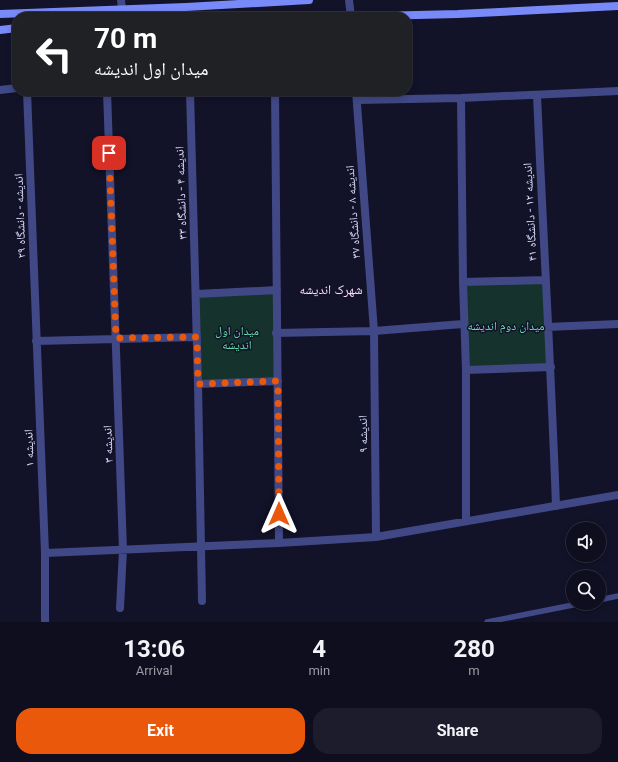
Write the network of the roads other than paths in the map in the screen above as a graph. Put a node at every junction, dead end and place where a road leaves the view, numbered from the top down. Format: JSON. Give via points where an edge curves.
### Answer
{"nodes":[{"id":1,"x":121,"y":0,"type":"edge"},
{"id":2,"x":309,"y":0,"type":"edge"},
{"id":3,"x":350,"y":0,"type":"edge"},
{"id":4,"x":618,"y":6,"type":"edge"},
{"id":5,"x":122,"y":9,"type":"junction"},
{"id":6,"x":49,"y":12,"type":"edge"},
{"id":7,"x":351,"y":12,"type":"edge"},
{"id":8,"x":0,"y":14,"type":"edge"},
{"id":9,"x":12,"y":14,"type":"edge"},
{"id":10,"x":412,"y":15,"type":"edge"},
{"id":11,"x":12,"y":29,"type":"edge"},
{"id":12,"x":0,"y":30,"type":"edge"},
{"id":13,"x":12,"y":89,"type":"edge"},
{"id":14,"x":0,"y":90,"type":"edge"},
{"id":15,"x":618,"y":91,"type":"edge"},
{"id":16,"x":537,"y":95,"type":"junction"},
{"id":17,"x":27,"y":96,"type":"edge"},
{"id":18,"x":107,"y":96,"type":"edge"},
{"id":19,"x":190,"y":96,"type":"edge"},
{"id":20,"x":274,"y":96,"type":"edge"},
{"id":21,"x":357,"y":96,"type":"edge"},
{"id":22,"x":392,"y":96,"type":"edge"},
{"id":23,"x":461,"y":98,"type":"junction"},
{"id":24,"x":545,"y":280,"type":"junction"},
{"id":25,"x":463,"y":282,"type":"junction"},
{"id":26,"x":277,"y":290,"type":"junction"},
{"id":27,"x":196,"y":294,"type":"junction"},
{"id":28,"x":463,"y":324,"type":"junction"},
{"id":29,"x":618,"y":324,"type":"edge"},
{"id":30,"x":548,"y":327,"type":"junction"},
{"id":31,"x":374,"y":331,"type":"junction"},
{"id":32,"x":276,"y":333,"type":"junction"},
{"id":33,"x":197,"y":337,"type":"junction"},
{"id":34,"x":116,"y":338,"type":"junction"},
{"id":35,"x":36,"y":341,"type":"junction"},
{"id":36,"x":551,"y":367,"type":"junction"},
{"id":37,"x":466,"y":370,"type":"junction"},
{"id":38,"x":278,"y":381,"type":"junction"},
{"id":39,"x":198,"y":384,"type":"junction"},
{"id":40,"x":618,"y":495,"type":"edge"},
{"id":41,"x":556,"y":506,"type":"junction"},
{"id":42,"x":466,"y":521,"type":"junction"},
{"id":43,"x":376,"y":537,"type":"junction"},
{"id":44,"x":279,"y":543,"type":"junction"},
{"id":45,"x":201,"y":547,"type":"junction"},
{"id":46,"x":123,"y":550,"type":"junction"},
{"id":47,"x":45,"y":553,"type":"junction"},
{"id":48,"x":618,"y":596,"type":"edge"},
{"id":49,"x":606,"y":599,"type":"edge"},
{"id":50,"x":202,"y":601,"type":"dead end"},
{"id":51,"x":566,"y":606,"type":"edge"},
{"id":52,"x":120,"y":608,"type":"dead end"},
{"id":53,"x":45,"y":622,"type":"edge"},
{"id":54,"x":487,"y":622,"type":"edge"}],
"edges":[{"from":1,"to":5,"type":"street"},
{"from":2,"to":5,"type":"main road","via":[[186,8]]},
{"from":3,"to":7,"type":"street"},
{"from":4,"to":10,"type":"main road"},
{"from":5,"to":6,"type":"main road"},
{"from":8,"to":9,"type":"main road"},
{"from":11,"to":12,"type":"main road"},
{"from":13,"to":14,"type":"street"},
{"from":15,"to":16,"type":"street"},
{"from":16,"to":23,"type":"street"},
{"from":16,"to":24,"type":"street","name":"اندیشه ۱۲ - دانشگاه ۴۱"},
{"from":17,"to":35,"type":"street","name":"اندیشه - دانشگاه ۲۹"},
{"from":18,"to":34,"type":"street","name":"اندیشه ۳"},
{"from":19,"to":27,"type":"street","name":"اندیشه ۴ - دانشگاه ۳۳"},
{"from":20,"to":26,"type":"street"},
{"from":21,"to":31,"type":"street","name":"اندیشه ۸ - دانشگاه ۳۷"},
{"from":22,"to":23,"type":"street"},
{"from":23,"to":25,"type":"street"},
{"from":24,"to":25,"type":"street"},
{"from":24,"to":30,"type":"street","name":"اندیشه ۱۲ - دانشگاه ۴۱"},
{"from":25,"to":28,"type":"street"},
{"from":26,"to":27,"type":"street"},
{"from":26,"to":32,"type":"street"},
{"from":27,"to":33,"type":"street"},
{"from":28,"to":31,"type":"street"},
{"from":28,"to":37,"type":"street"},
{"from":29,"to":30,"type":"street"},
{"from":30,"to":36,"type":"street","name":"اندیشه ۱۲ - دانشگاه ۴۱"},
{"from":31,"to":32,"type":"street"},
{"from":31,"to":43,"type":"street","name":"اندیشه ۹"},
{"from":32,"to":38,"type":"street"},
{"from":33,"to":34,"type":"street"},
{"from":33,"to":39,"type":"street"},
{"from":34,"to":35,"type":"street"},
{"from":34,"to":46,"type":"street","name":"اندیشه ۳"},
{"from":35,"to":47,"type":"street","name":"اندیشه ۱"},
{"from":36,"to":37,"type":"street"},
{"from":36,"to":41,"type":"street","name":"اندیشه ۱۲ - دانشگاه ۴۱"},
{"from":37,"to":42,"type":"street"},
{"from":38,"to":39,"type":"street"},
{"from":38,"to":44,"type":"street"},
{"from":39,"to":45,"type":"street"},
{"from":40,"to":41,"type":"street"},
{"from":41,"to":42,"type":"street"},
{"from":42,"to":43,"type":"street"},
{"from":43,"to":44,"type":"street"},
{"from":44,"to":45,"type":"street"},
{"from":45,"to":46,"type":"street"},
{"from":45,"to":50,"type":"street"},
{"from":46,"to":47,"type":"street"},
{"from":46,"to":52,"type":"street","name":"اندیشه ۳"},
{"from":47,"to":53,"type":"street","name":"اندیشه ۱"},
{"from":48,"to":49,"type":"lane"},
{"from":51,"to":54,"type":"lane"}]}
